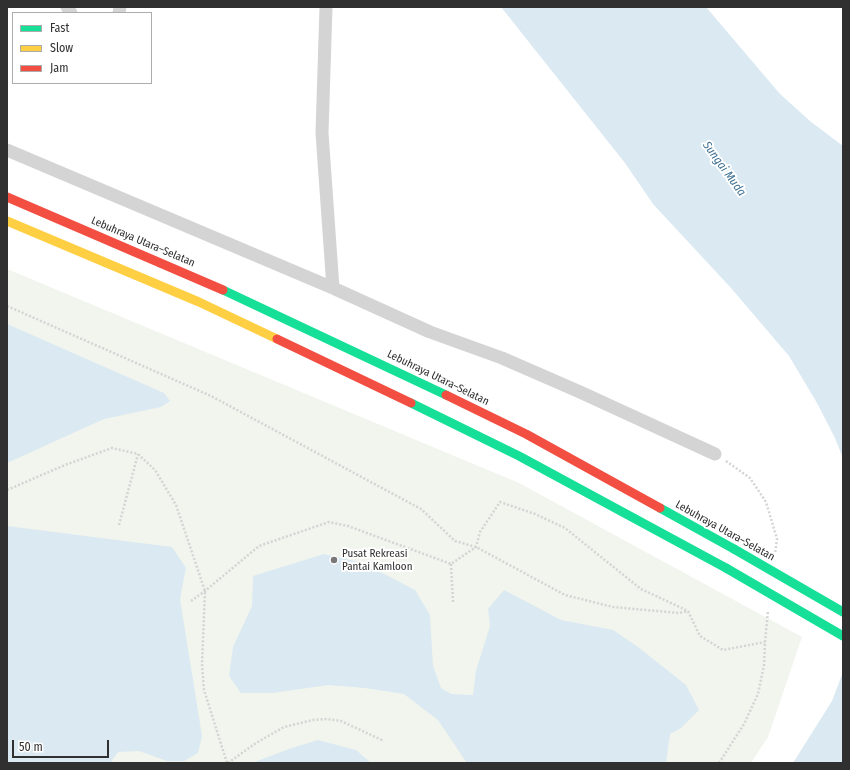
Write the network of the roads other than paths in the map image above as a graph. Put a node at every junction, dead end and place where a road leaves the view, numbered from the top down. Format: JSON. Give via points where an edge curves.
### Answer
{"nodes":[{"id":1,"x":326,"y":7,"type":"edge"},
{"id":2,"x":7,"y":150,"type":"edge"},
{"id":3,"x":7,"y":197,"type":"edge"},
{"id":4,"x":7,"y":221,"type":"edge"},
{"id":5,"x":333,"y":288,"type":"junction"},
{"id":6,"x":715,"y":454,"type":"dead end"},
{"id":7,"x":843,"y":612,"type":"edge"},
{"id":8,"x":843,"y":636,"type":"edge"}],
"edges":[{"from":1,"to":5,"type":"street","via":[[322,133]]},
{"from":2,"to":5,"type":"street"},
{"from":3,"to":7,"type":"highway","name":"Lebuhraya Utara–Selatan","bridge":true,"via":[[212,285],[526,434]]},
{"from":4,"to":8,"type":"highway","bridge":true,"via":[[199,302],[520,456],[726,568]]},
{"from":5,"to":6,"type":"street","via":[[430,332],[502,358]]}]}
